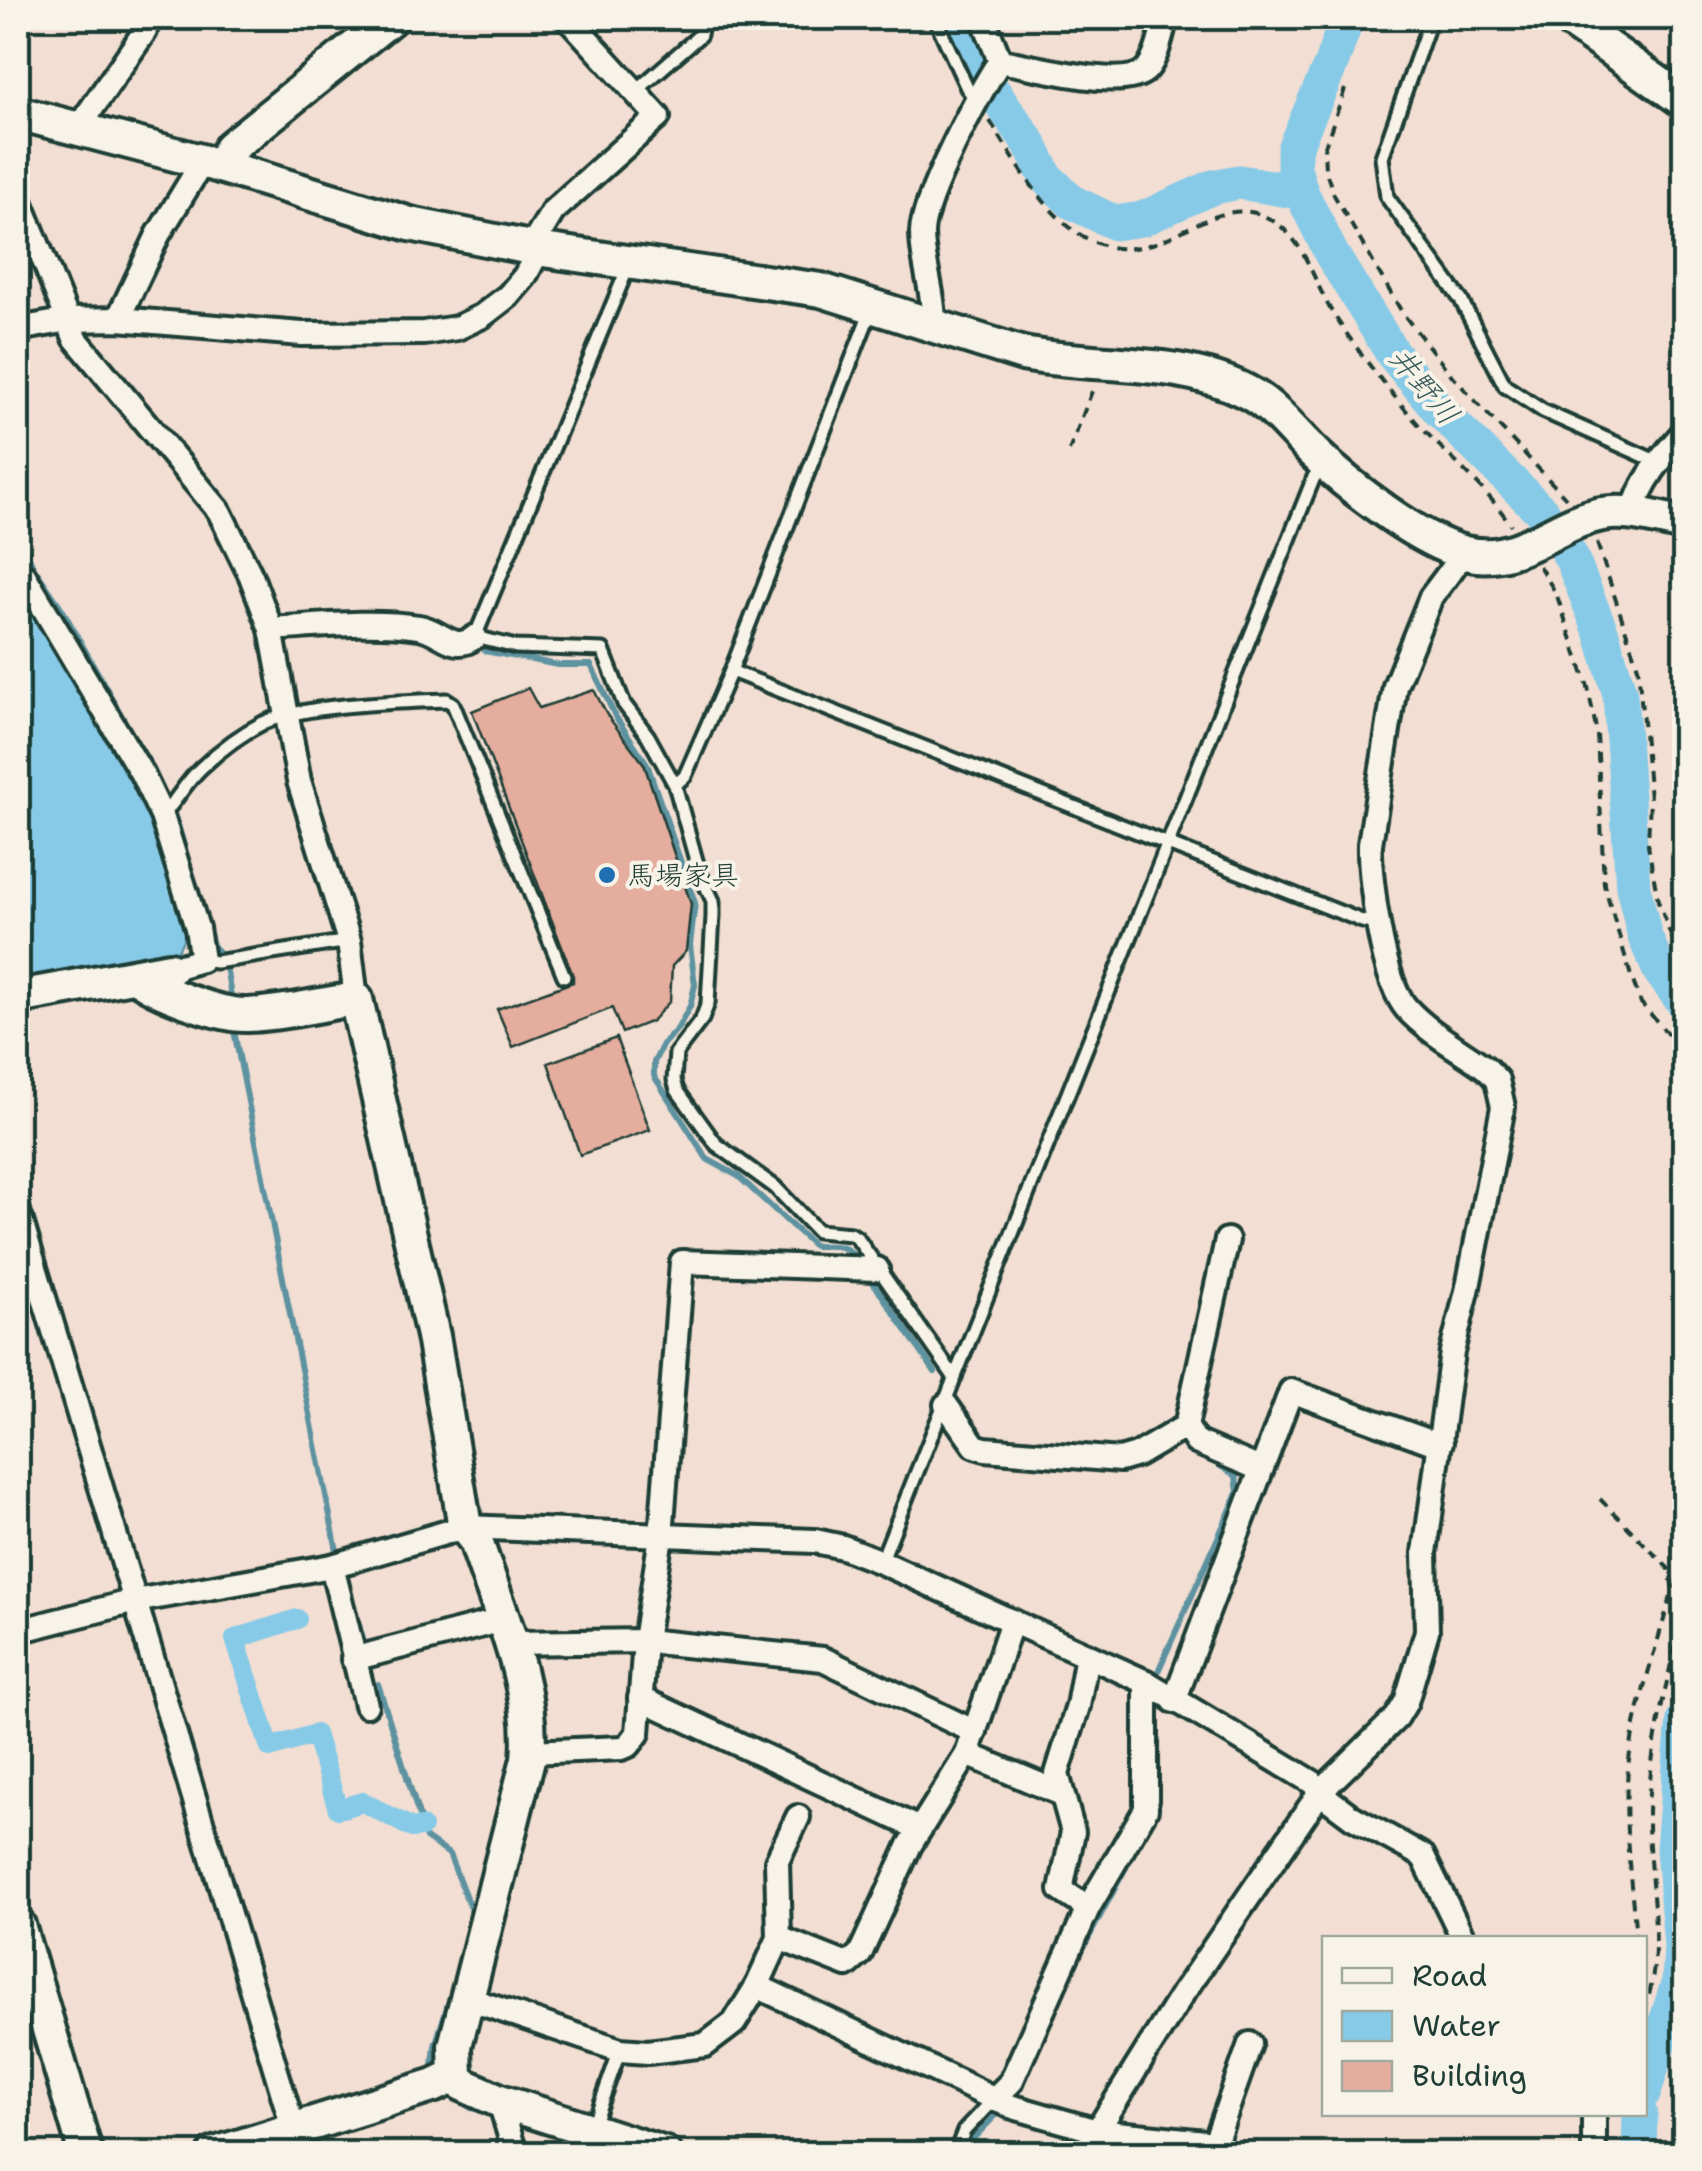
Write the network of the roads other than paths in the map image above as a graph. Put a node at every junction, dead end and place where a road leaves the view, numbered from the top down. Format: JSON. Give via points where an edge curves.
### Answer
{"nodes":[{"id":1,"x":146,"y":18,"type":"edge"},
{"id":2,"x":391,"y":18,"type":"edge"},
{"id":3,"x":568,"y":18,"type":"edge"},
{"id":4,"x":692,"y":18,"type":"edge"},
{"id":5,"x":935,"y":18,"type":"edge"},
{"id":6,"x":983,"y":18,"type":"edge"},
{"id":7,"x":1166,"y":18,"type":"edge"},
{"id":8,"x":1431,"y":18,"type":"edge"},
{"id":9,"x":1566,"y":18,"type":"edge"},
{"id":10,"x":998,"y":64,"type":"junction"},
{"id":11,"x":635,"y":92,"type":"junction"},
{"id":12,"x":979,"y":98,"type":"junction"},
{"id":13,"x":1684,"y":101,"type":"edge"},
{"id":14,"x":18,"y":113,"type":"edge"},
{"id":15,"x":79,"y":126,"type":"junction"},
{"id":16,"x":212,"y":164,"type":"junction"},
{"id":17,"x":18,"y":196,"type":"edge"},
{"id":18,"x":536,"y":249,"type":"junction"},
{"id":19,"x":630,"y":263,"type":"junction"},
{"id":20,"x":872,"y":305,"type":"junction"},
{"id":21,"x":118,"y":319,"type":"junction"},
{"id":22,"x":69,"y":320,"type":"junction"},
{"id":23,"x":934,"y":326,"type":"junction"},
{"id":24,"x":18,"y":329,"type":"edge"},
{"id":25,"x":1684,"y":432,"type":"edge"},
{"id":26,"x":1658,"y":462,"type":"junction"},
{"id":27,"x":1325,"y":464,"type":"junction"},
{"id":28,"x":1632,"y":514,"type":"junction"},
{"id":29,"x":1684,"y":524,"type":"edge"},
{"id":30,"x":1464,"y":553,"type":"junction"},
{"id":31,"x":24,"y":575,"type":"dead end"},
{"id":32,"x":271,"y":629,"type":"junction"},
{"id":33,"x":475,"y":637,"type":"junction"},
{"id":34,"x":730,"y":670,"type":"junction"},
{"id":35,"x":285,"y":716,"type":"junction"},
{"id":36,"x":675,"y":786,"type":"junction"},
{"id":37,"x":162,"y":816,"type":"junction"},
{"id":38,"x":1166,"y":844,"type":"junction"},
{"id":39,"x":1378,"y":924,"type":"junction"},
{"id":40,"x":349,"y":941,"type":"junction"},
{"id":41,"x":186,"y":964,"type":"junction"},
{"id":42,"x":136,"y":976,"type":"junction"},
{"id":43,"x":564,"y":976,"type":"dead end"},
{"id":44,"x":18,"y":997,"type":"edge"},
{"id":45,"x":356,"y":999,"type":"junction"},
{"id":46,"x":18,"y":1211,"type":"edge"},
{"id":47,"x":1227,"y":1240,"type":"dead end"},
{"id":48,"x":876,"y":1268,"type":"junction"},
{"id":49,"x":955,"y":1378,"type":"junction"},
{"id":50,"x":946,"y":1406,"type":"junction"},
{"id":51,"x":1186,"y":1426,"type":"junction"},
{"id":52,"x":1440,"y":1442,"type":"junction"},
{"id":53,"x":1260,"y":1469,"type":"junction"},
{"id":54,"x":465,"y":1527,"type":"junction"},
{"id":55,"x":661,"y":1536,"type":"junction"},
{"id":56,"x":881,"y":1562,"type":"junction"},
{"id":57,"x":332,"y":1566,"type":"junction"},
{"id":58,"x":135,"y":1602,"type":"junction"},
{"id":59,"x":1012,"y":1621,"type":"junction"},
{"id":60,"x":18,"y":1630,"type":"edge"},
{"id":61,"x":506,"y":1631,"type":"junction"},
{"id":62,"x":645,"y":1641,"type":"junction"},
{"id":63,"x":1087,"y":1655,"type":"junction"},
{"id":64,"x":353,"y":1659,"type":"junction"},
{"id":65,"x":1146,"y":1682,"type":"junction"},
{"id":66,"x":640,"y":1698,"type":"junction"},
{"id":67,"x":1174,"y":1700,"type":"junction"},
{"id":68,"x":366,"y":1705,"type":"dead end"},
{"id":69,"x":971,"y":1743,"type":"junction"},
{"id":70,"x":528,"y":1752,"type":"junction"},
{"id":71,"x":1320,"y":1791,"type":"junction"},
{"id":72,"x":1062,"y":1794,"type":"junction"},
{"id":73,"x":798,"y":1817,"type":"dead end"},
{"id":74,"x":920,"y":1829,"type":"junction"},
{"id":75,"x":1088,"y":1908,"type":"junction"},
{"id":76,"x":18,"y":1925,"type":"edge"},
{"id":77,"x":1461,"y":1936,"type":"edge"},
{"id":78,"x":779,"y":1938,"type":"junction"},
{"id":79,"x":757,"y":1986,"type":"junction"},
{"id":80,"x":466,"y":1998,"type":"junction"},
{"id":81,"x":1250,"y":2044,"type":"dead end"},
{"id":82,"x":620,"y":2050,"type":"junction"},
{"id":83,"x":456,"y":2075,"type":"junction"},
{"id":84,"x":993,"y":2100,"type":"junction"},
{"id":85,"x":500,"y":2101,"type":"junction"},
{"id":86,"x":1594,"y":2116,"type":"edge"},
{"id":87,"x":592,"y":2128,"type":"junction"},
{"id":88,"x":1096,"y":2131,"type":"junction"},
{"id":89,"x":298,"y":2141,"type":"edge"},
{"id":90,"x":86,"y":2154,"type":"edge"},
{"id":91,"x":214,"y":2154,"type":"edge"},
{"id":92,"x":516,"y":2154,"type":"edge"},
{"id":93,"x":665,"y":2154,"type":"edge"},
{"id":94,"x":955,"y":2154,"type":"edge"},
{"id":95,"x":1086,"y":2154,"type":"edge"},
{"id":96,"x":1594,"y":2154,"type":"edge"}],
"edges":[{"from":1,"to":15,"type":"street","via":[[145,32]]},
{"from":2,"to":16,"type":"street"},
{"from":3,"to":11,"type":"street"},
{"from":4,"to":11,"type":"lane","via":[[700,35]]},
{"from":5,"to":12,"type":"lane"},
{"from":6,"to":10,"type":"street"},
{"from":7,"to":10,"type":"street","via":[[1155,54],[1138,76],[1097,78]]},
{"from":8,"to":26,"type":"lane","via":[[1382,157],[1387,197],[1462,300],[1505,386],[1543,412]]},
{"from":9,"to":13,"type":"street"},
{"from":10,"to":12,"type":"street"},
{"from":11,"to":18,"type":"street","via":[[658,117],[553,210]]},
{"from":12,"to":23,"type":"street","via":[[922,227]]},
{"from":14,"to":15,"type":"street"},
{"from":15,"to":16,"type":"street"},
{"from":16,"to":18,"type":"street","via":[[410,224]]},
{"from":16,"to":21,"type":"street","via":[[158,235]]},
{"from":17,"to":22,"type":"street"},
{"from":18,"to":19,"type":"street"},
{"from":18,"to":21,"type":"street","via":[[508,296],[457,328],[302,334]]},
{"from":19,"to":20,"type":"street","via":[[821,290]]},
{"from":19,"to":33,"type":"lane"},
{"from":20,"to":23,"type":"street"},
{"from":20,"to":34,"type":"lane"},
{"from":21,"to":22,"type":"street"},
{"from":22,"to":24,"type":"street"},
{"from":22,"to":32,"type":"street","via":[[75,338],[219,511]]},
{"from":23,"to":27,"type":"street","via":[[1023,354],[1178,370],[1236,387],[1264,404]]},
{"from":25,"to":26,"type":"street"},
{"from":26,"to":28,"type":"street"},
{"from":27,"to":30,"type":"street","via":[[1372,503]]},
{"from":27,"to":38,"type":"lane","via":[[1314,477]]},
{"from":28,"to":29,"type":"street"},
{"from":28,"to":30,"type":"street","via":[[1577,522],[1498,554]]},
{"from":30,"to":39,"type":"street","via":[[1431,597],[1395,686],[1370,844]]},
{"from":31,"to":37,"type":"street"},
{"from":32,"to":33,"type":"street","via":[[419,626],[459,644]]},
{"from":32,"to":35,"type":"street"},
{"from":33,"to":36,"type":"lane","via":[[516,647],[603,650],[624,704]]},
{"from":34,"to":36,"type":"lane"},
{"from":34,"to":38,"type":"lane"},
{"from":35,"to":37,"type":"lane","via":[[232,742],[198,770]]},
{"from":35,"to":40,"type":"street"},
{"from":35,"to":43,"type":"lane","via":[[381,703],[453,704]]},
{"from":36,"to":48,"type":"lane","via":[[713,916],[708,1003],[676,1053],[678,1090],[716,1144],[775,1187],[817,1231],[857,1238]]},
{"from":37,"to":41,"type":"street","via":[[196,928]]},
{"from":38,"to":39,"type":"lane"},
{"from":38,"to":49,"type":"lane"},
{"from":39,"to":52,"type":"street","via":[[1401,1002],[1488,1070],[1502,1093]]},
{"from":40,"to":41,"type":"lane"},
{"from":40,"to":45,"type":"street"},
{"from":41,"to":42,"type":"street"},
{"from":42,"to":44,"type":"street"},
{"from":42,"to":45,"type":"street","via":[[163,993],[247,1015]]},
{"from":45,"to":54,"type":"street","via":[[433,1336]]},
{"from":46,"to":58,"type":"street"},
{"from":47,"to":51,"type":"street"},
{"from":48,"to":49,"type":"lane"},
{"from":48,"to":55,"type":"street","via":[[682,1262]]},
{"from":49,"to":50,"type":"lane"},
{"from":50,"to":51,"type":"street","via":[[984,1449],[1120,1460]]},
{"from":50,"to":56,"type":"lane"},
{"from":51,"to":53,"type":"street","via":[[1196,1442]]},
{"from":52,"to":53,"type":"street","via":[[1291,1391]]},
{"from":52,"to":71,"type":"street","via":[[1425,1554],[1426,1631],[1413,1682],[1398,1717]]},
{"from":53,"to":67,"type":"street"},
{"from":54,"to":55,"type":"street"},
{"from":54,"to":57,"type":"street"},
{"from":54,"to":61,"type":"street","via":[[476,1541]]},
{"from":55,"to":56,"type":"street","via":[[815,1541]]},
{"from":55,"to":62,"type":"street"},
{"from":56,"to":59,"type":"street"},
{"from":57,"to":58,"type":"street"},
{"from":57,"to":64,"type":"street"},
{"from":58,"to":60,"type":"street"},
{"from":58,"to":89,"type":"street"},
{"from":59,"to":63,"type":"street"},
{"from":59,"to":69,"type":"street"},
{"from":61,"to":62,"type":"street"},
{"from":61,"to":64,"type":"street"},
{"from":61,"to":70,"type":"street","via":[[526,1712]]},
{"from":62,"to":66,"type":"street"},
{"from":62,"to":69,"type":"street","via":[[823,1660]]},
{"from":63,"to":65,"type":"street"},
{"from":63,"to":72,"type":"street","via":[[1057,1774]]},
{"from":64,"to":68,"type":"street"},
{"from":65,"to":67,"type":"street"},
{"from":65,"to":75,"type":"street","via":[[1146,1808]]},
{"from":66,"to":70,"type":"street","via":[[638,1732],[629,1745]]},
{"from":66,"to":74,"type":"street"},
{"from":67,"to":71,"type":"street"},
{"from":69,"to":72,"type":"street"},
{"from":69,"to":74,"type":"street"},
{"from":70,"to":80,"type":"street"},
{"from":71,"to":77,"type":"street","via":[[1423,1856]]},
{"from":71,"to":88,"type":"street"},
{"from":72,"to":75,"type":"street","via":[[1073,1832],[1061,1890]]},
{"from":73,"to":78,"type":"street","via":[[777,1861]]},
{"from":74,"to":78,"type":"street","via":[[854,1962],[836,1963]]},
{"from":75,"to":84,"type":"street","via":[[1011,2082]]},
{"from":76,"to":90,"type":"street"},
{"from":78,"to":79,"type":"street"},
{"from":79,"to":82,"type":"street","via":[[734,2023],[704,2045]]},
{"from":79,"to":84,"type":"street"},
{"from":80,"to":82,"type":"street"},
{"from":80,"to":83,"type":"street"},
{"from":81,"to":88,"type":"street","via":[[1214,2143]]},
{"from":82,"to":87,"type":"lane"},
{"from":83,"to":85,"type":"street"},
{"from":83,"to":89,"type":"street"},
{"from":84,"to":88,"type":"street"},
{"from":84,"to":94,"type":"lane","via":[[964,2130]]},
{"from":85,"to":87,"type":"street"},
{"from":85,"to":92,"type":"street"},
{"from":86,"to":96,"type":"street"},
{"from":87,"to":93,"type":"street"},
{"from":88,"to":95,"type":"street"},
{"from":89,"to":91,"type":"street"}]}
